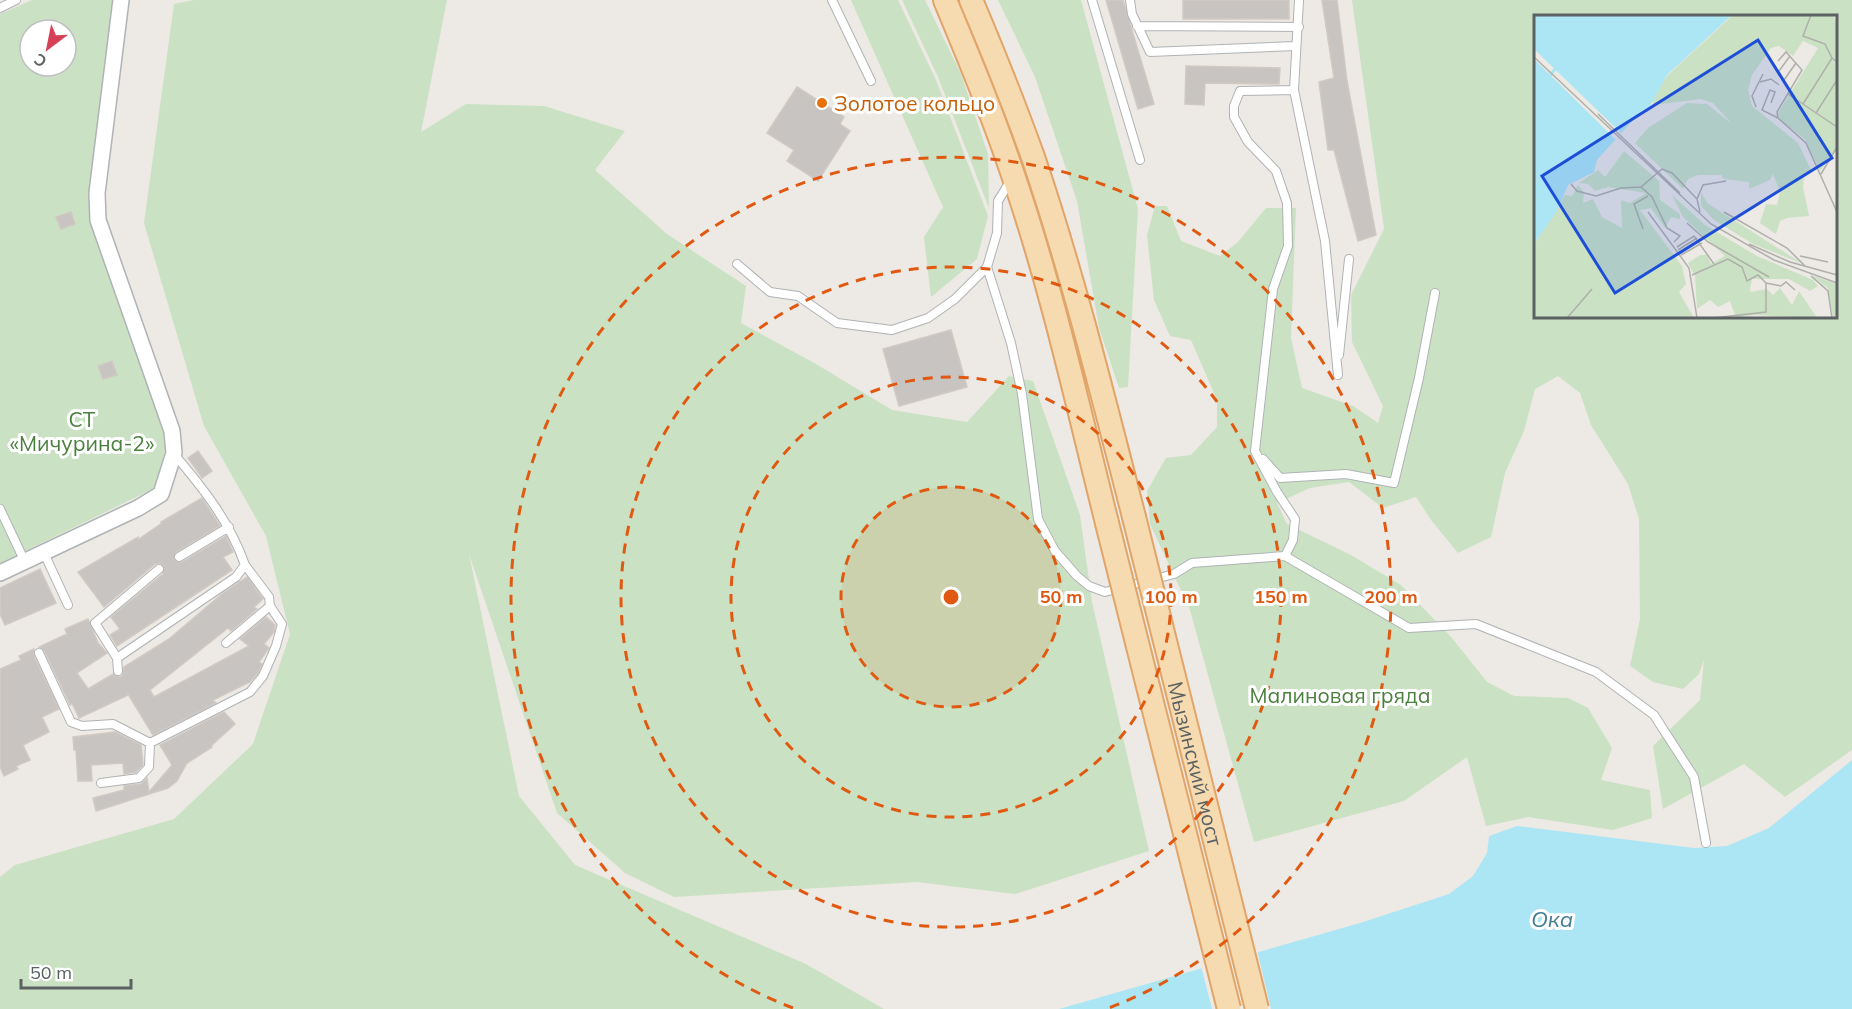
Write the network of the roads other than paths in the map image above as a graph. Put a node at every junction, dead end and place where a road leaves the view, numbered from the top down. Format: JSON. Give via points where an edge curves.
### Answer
{"nodes":[{"id":1,"x":16,"y":0,"type":"edge"},
{"id":2,"x":121,"y":0,"type":"edge"},
{"id":3,"x":832,"y":0,"type":"edge"},
{"id":4,"x":945,"y":0,"type":"edge"},
{"id":5,"x":971,"y":0,"type":"edge"},
{"id":6,"x":1092,"y":0,"type":"edge"},
{"id":7,"x":1130,"y":0,"type":"edge"},
{"id":8,"x":1299,"y":0,"type":"edge"},
{"id":9,"x":0,"y":8,"type":"edge"},
{"id":10,"x":1137,"y":26,"type":"junction"},
{"id":11,"x":1299,"y":27,"type":"junction"},
{"id":12,"x":1296,"y":46,"type":"junction"},
{"id":13,"x":871,"y":81,"type":"dead end"},
{"id":14,"x":1294,"y":90,"type":"junction"},
{"id":15,"x":1140,"y":159,"type":"dead end"},
{"id":16,"x":1014,"y":176,"type":"junction"},
{"id":17,"x":1349,"y":259,"type":"dead end"},
{"id":18,"x":737,"y":264,"type":"dead end"},
{"id":19,"x":987,"y":267,"type":"junction"},
{"id":20,"x":1435,"y":292,"type":"dead end"},
{"id":21,"x":1255,"y":451,"type":"junction"},
{"id":22,"x":174,"y":453,"type":"junction"},
{"id":23,"x":0,"y":509,"type":"edge"},
{"id":24,"x":229,"y":528,"type":"junction"},
{"id":25,"x":44,"y":553,"type":"junction"},
{"id":26,"x":178,"y":556,"type":"dead end"},
{"id":27,"x":1285,"y":556,"type":"junction"},
{"id":28,"x":24,"y":562,"type":"junction"},
{"id":29,"x":245,"y":565,"type":"junction"},
{"id":30,"x":159,"y":569,"type":"dead end"},
{"id":31,"x":0,"y":573,"type":"edge"},
{"id":32,"x":68,"y":605,"type":"dead end"},
{"id":33,"x":270,"y":606,"type":"junction"},
{"id":34,"x":226,"y":644,"type":"dead end"},
{"id":35,"x":39,"y":653,"type":"dead end"},
{"id":36,"x":117,"y":658,"type":"junction"},
{"id":37,"x":118,"y":671,"type":"dead end"},
{"id":38,"x":150,"y":743,"type":"junction"},
{"id":39,"x":101,"y":783,"type":"dead end"},
{"id":40,"x":1706,"y":843,"type":"dead end"},
{"id":41,"x":1229,"y":1009,"type":"edge"},
{"id":42,"x":1257,"y":1009,"type":"edge"}],
"edges":[{"from":1,"to":9,"type":"lane"},
{"from":2,"to":22,"type":"street","via":[[97,193],[98,220],[172,431]]},
{"from":3,"to":13,"type":"lane"},
{"from":4,"to":16,"type":"main road","name":"Мызинский мост"},
{"from":5,"to":42,"type":"main road","name":"Мызинский мост","bridge":true,"via":[[1033,158],[1074,289]]},
{"from":6,"to":15,"type":"lane"},
{"from":7,"to":10,"type":"lane"},
{"from":8,"to":11,"type":"lane"},
{"from":10,"to":11,"type":"lane"},
{"from":10,"to":12,"type":"lane","via":[[1150,52]]},
{"from":11,"to":12,"type":"lane"},
{"from":12,"to":14,"type":"lane"},
{"from":14,"to":17,"type":"lane","via":[[1325,241],[1338,375]]},
{"from":14,"to":21,"type":"lane","via":[[1240,91],[1233,106],[1234,117],[1248,142],[1276,171],[1287,203],[1288,246],[1272,289]]},
{"from":16,"to":19,"type":"lane","via":[[998,201],[997,233]]},
{"from":16,"to":41,"type":"main road","name":"Мызинский мост","bridge":true,"via":[[1107,523]]},
{"from":18,"to":19,"type":"lane","via":[[770,292],[798,296],[837,323],[892,330],[928,318]]},
{"from":19,"to":27,"type":"lane","via":[[1022,394],[1038,519],[1055,551],[1077,576],[1105,592],[1174,574],[1192,563]]},
{"from":20,"to":21,"type":"lane","via":[[1394,483],[1346,474],[1280,478]]},
{"from":21,"to":27,"type":"lane","via":[[1295,519],[1293,540]]},
{"from":22,"to":24,"type":"lane"},
{"from":22,"to":25,"type":"street","via":[[161,494]]},
{"from":23,"to":28,"type":"lane"},
{"from":24,"to":26,"type":"lane"},
{"from":24,"to":29,"type":"lane"},
{"from":25,"to":28,"type":"street"},
{"from":25,"to":32,"type":"lane"},
{"from":27,"to":40,"type":"lane","via":[[1409,628],[1476,624],[1596,672],[1654,716],[1694,777]]},
{"from":28,"to":31,"type":"street"},
{"from":29,"to":33,"type":"lane","via":[[269,597]]},
{"from":29,"to":36,"type":"lane","via":[[236,577]]},
{"from":30,"to":36,"type":"lane","via":[[95,622]]},
{"from":33,"to":34,"type":"lane"},
{"from":33,"to":38,"type":"lane","via":[[282,624],[263,676],[250,692]]},
{"from":35,"to":38,"type":"lane","via":[[71,722],[82,726],[113,724]]},
{"from":36,"to":37,"type":"lane"},
{"from":38,"to":39,"type":"lane","via":[[149,766],[139,778]]}]}
